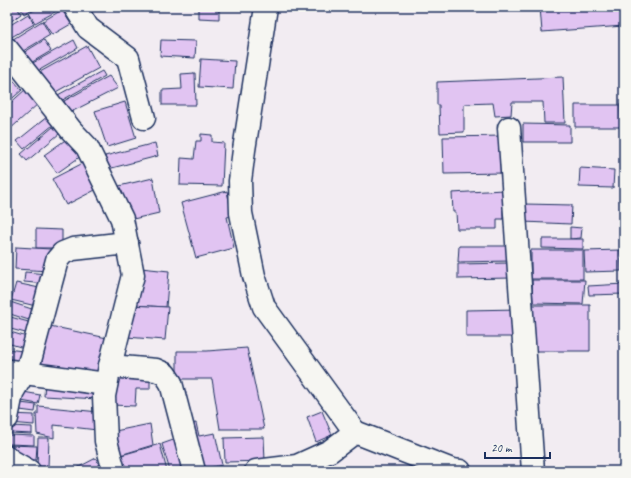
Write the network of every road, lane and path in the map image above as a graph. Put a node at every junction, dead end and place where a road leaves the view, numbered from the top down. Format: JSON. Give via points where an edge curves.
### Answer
{"nodes":[{"id":1,"x":75,"y":7,"type":"edge"},
{"id":2,"x":266,"y":7,"type":"edge"},
{"id":3,"x":7,"y":49,"type":"edge"},
{"id":4,"x":144,"y":118,"type":"dead end"},
{"id":5,"x":509,"y":128,"type":"dead end"},
{"id":6,"x":127,"y":243,"type":"junction"},
{"id":7,"x":15,"y":372,"type":"edge"},
{"id":8,"x":108,"y":375,"type":"junction"},
{"id":9,"x":7,"y":418,"type":"edge"},
{"id":10,"x":355,"y":432,"type":"junction"},
{"id":11,"x":7,"y":457,"type":"edge"},
{"id":12,"x":29,"y":471,"type":"edge"},
{"id":13,"x":114,"y":471,"type":"edge"},
{"id":14,"x":194,"y":471,"type":"edge"},
{"id":15,"x":256,"y":471,"type":"edge"},
{"id":16,"x":460,"y":471,"type":"edge"},
{"id":17,"x":533,"y":471,"type":"edge"}],
"edges":[{"from":1,"to":4,"type":"street","via":[[88,28],[128,58]]},
{"from":2,"to":10,"type":"street","via":[[240,182],[241,213],[254,276],[264,307]]},
{"from":3,"to":6,"type":"street","via":[[87,147],[122,219]]},
{"from":5,"to":17,"type":"street"},
{"from":6,"to":7,"type":"street","via":[[63,252],[57,260],[31,357]]},
{"from":6,"to":8,"type":"street","via":[[132,275]]},
{"from":7,"to":8,"type":"street"},
{"from":7,"to":9,"type":"street"},
{"from":8,"to":13,"type":"street","via":[[104,396],[106,441]]},
{"from":8,"to":14,"type":"street","via":[[156,370],[165,374],[171,383]]},
{"from":10,"to":15,"type":"street","via":[[330,450],[297,466]]},
{"from":10,"to":16,"type":"street"},
{"from":11,"to":12,"type":"street"}]}
